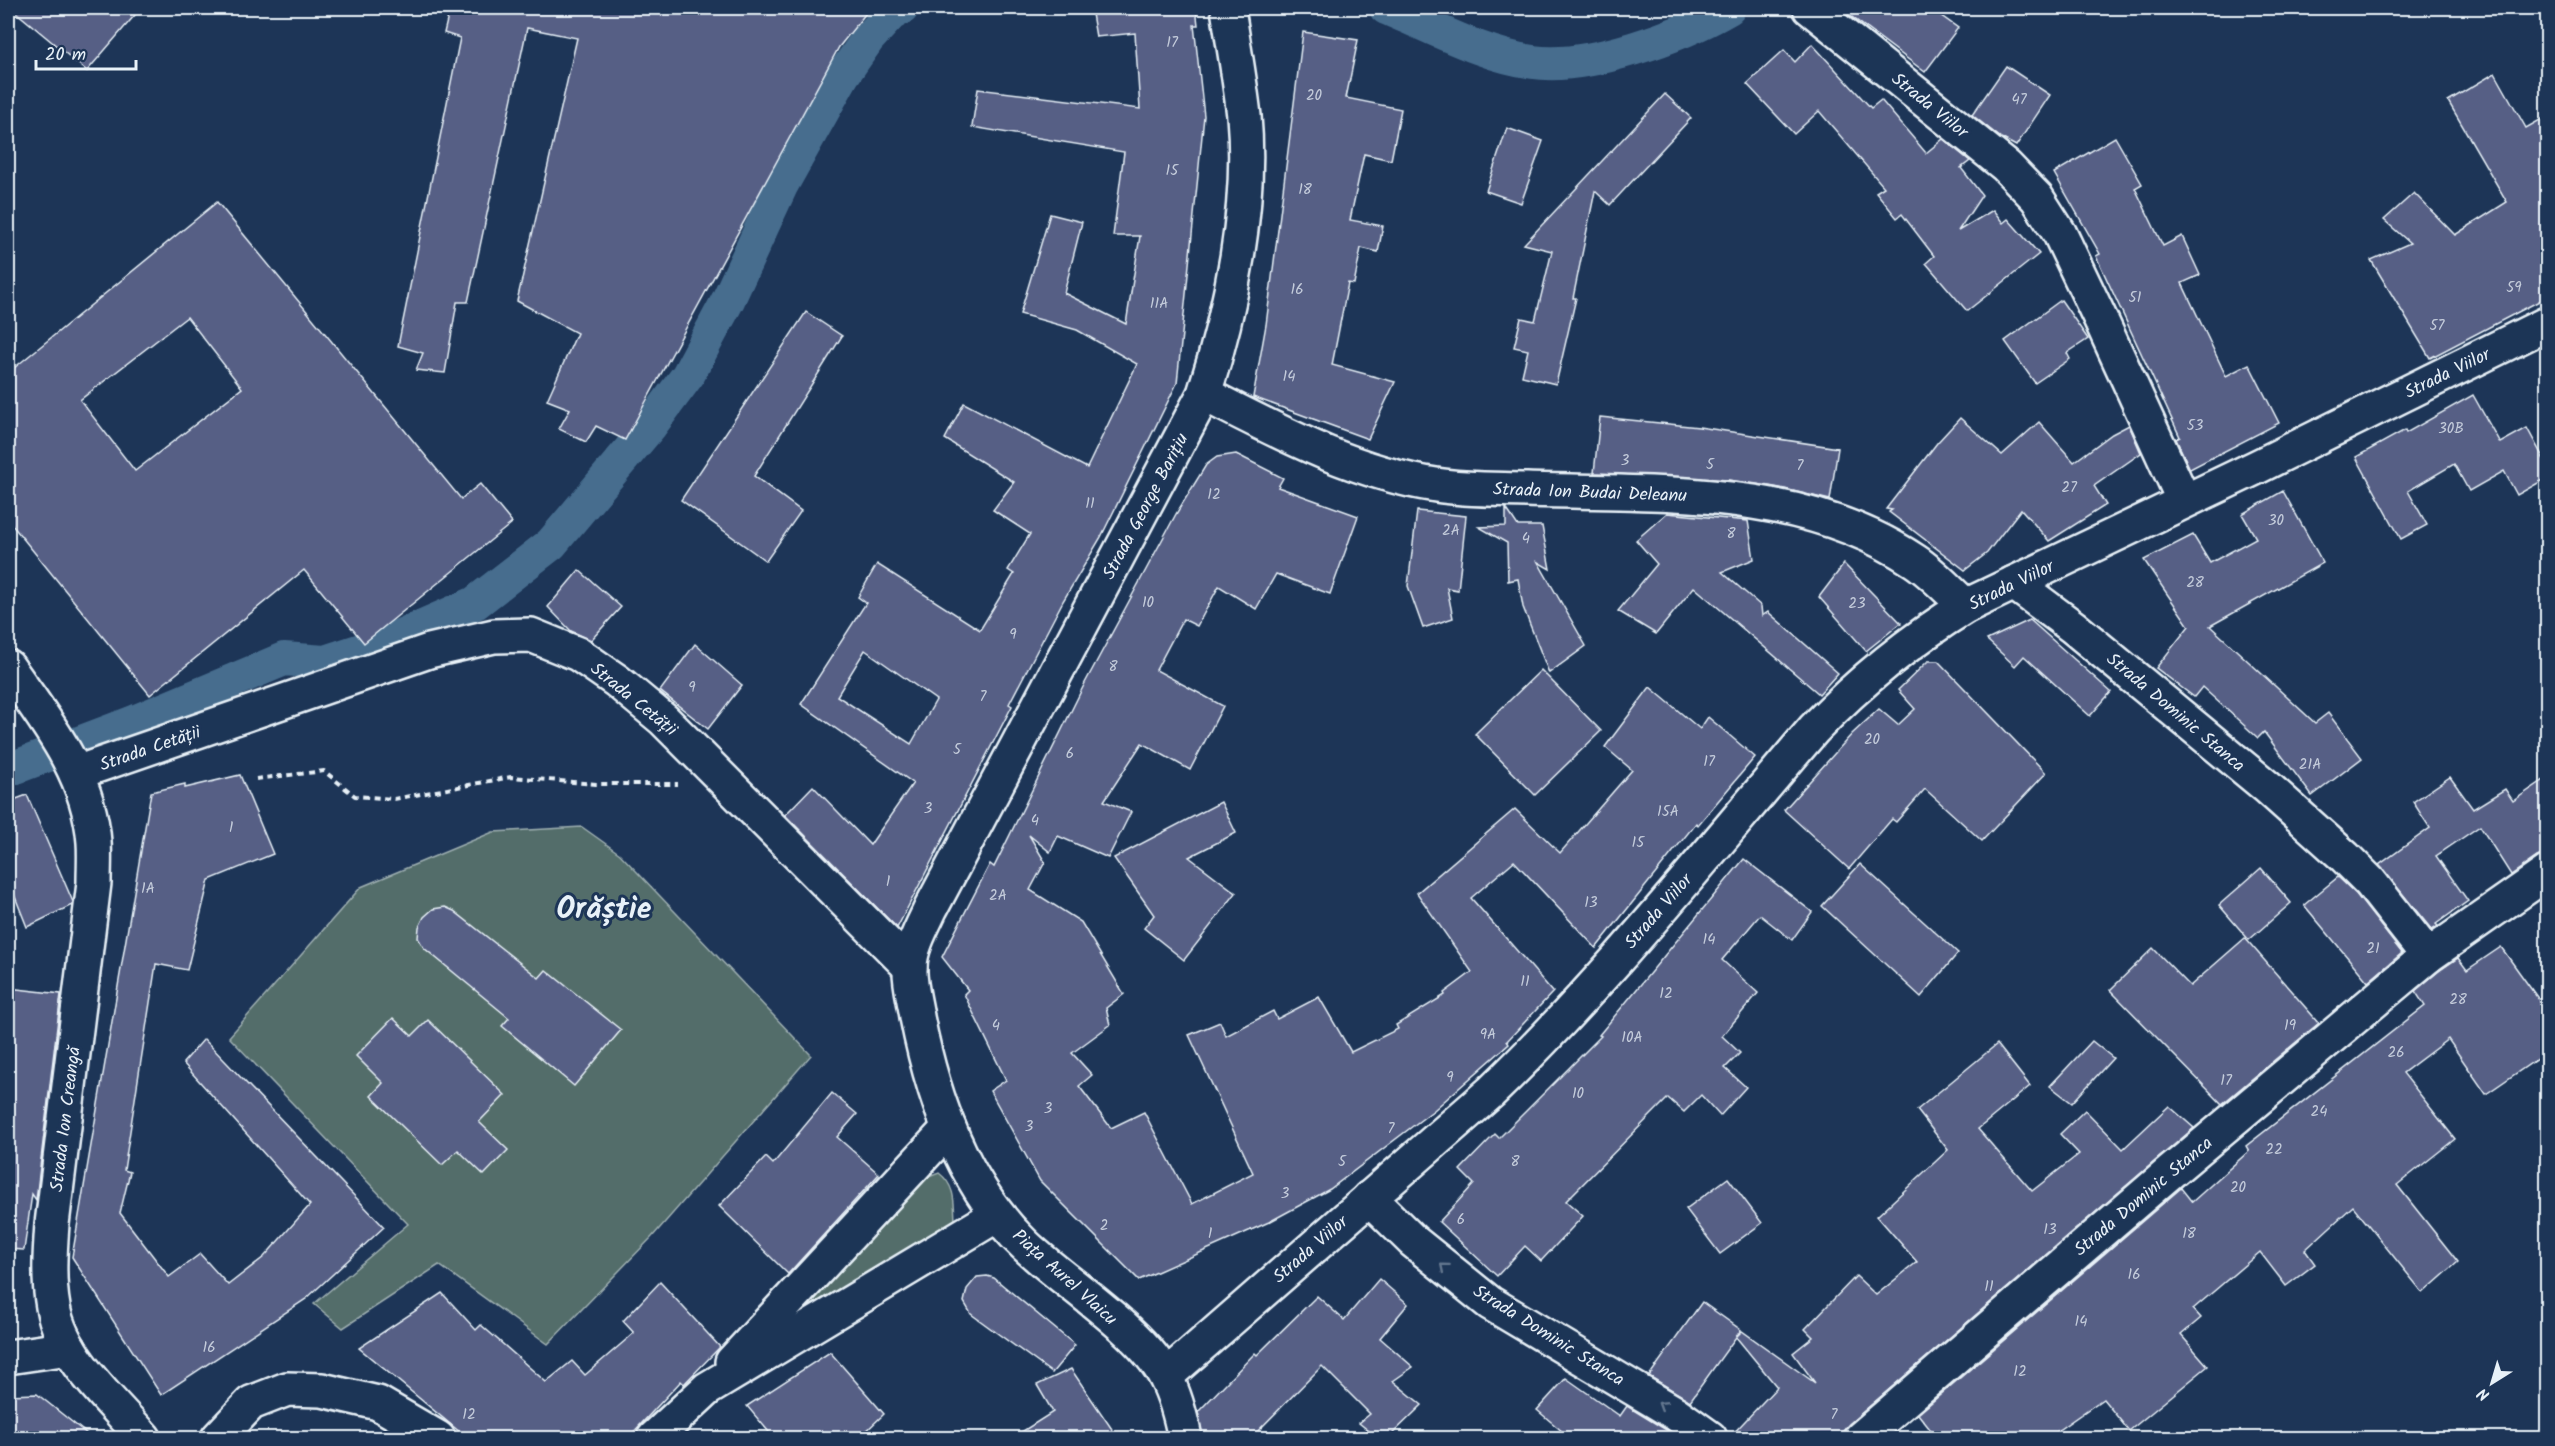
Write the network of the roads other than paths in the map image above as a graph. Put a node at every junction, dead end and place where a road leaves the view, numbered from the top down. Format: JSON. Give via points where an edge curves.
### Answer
{"nodes":[{"id":1,"x":1228,"y":8,"type":"edge"},
{"id":2,"x":1810,"y":8,"type":"edge"},
{"id":3,"x":2547,"y":323,"type":"edge"},
{"id":4,"x":1204,"y":394,"type":"junction"},
{"id":5,"x":2184,"y":501,"type":"junction"},
{"id":6,"x":2014,"y":583,"type":"junction"},
{"id":7,"x":1966,"y":606,"type":"junction"},
{"id":8,"x":8,"y":667,"type":"edge"},
{"id":9,"x":75,"y":770,"type":"junction"},
{"id":10,"x":2547,"y":872,"type":"edge"},
{"id":11,"x":2428,"y":956,"type":"junction"},
{"id":12,"x":910,"y":967,"type":"junction"},
{"id":13,"x":949,"y":1128,"type":"junction"},
{"id":14,"x":1369,"y":1198,"type":"junction"},
{"id":15,"x":998,"y":1215,"type":"junction"},
{"id":16,"x":69,"y":1348,"type":"junction"},
{"id":17,"x":8,"y":1357,"type":"edge"},
{"id":18,"x":1166,"y":1376,"type":"junction"},
{"id":19,"x":707,"y":1389,"type":"junction"},
{"id":20,"x":144,"y":1438,"type":"edge"},
{"id":21,"x":218,"y":1438,"type":"edge"},
{"id":22,"x":438,"y":1438,"type":"edge"},
{"id":23,"x":654,"y":1438,"type":"edge"},
{"id":24,"x":1185,"y":1438,"type":"edge"},
{"id":25,"x":1710,"y":1438,"type":"edge"},
{"id":26,"x":1861,"y":1438,"type":"edge"}],
"edges":[{"from":1,"to":4,"type":"street","name":"Strada George Barițiu","via":[[1244,118],[1244,196],[1235,269],[1219,346]]},
{"from":2,"to":5,"type":"street","name":"Strada Viilor","via":[[2006,166],[2037,198],[2060,234]]},
{"from":3,"to":5,"type":"street","name":"Strada Viilor"},
{"from":4,"to":7,"type":"street","name":"Strada Ion Budai Deleanu","via":[[1294,440],[1391,476],[1437,485],[1704,497],[1821,516],[1916,561]]},
{"from":4,"to":12,"type":"street","name":"Strada George Barițiu","via":[[931,908]]},
{"from":5,"to":6,"type":"street","name":"Strada Viilor"},
{"from":6,"to":7,"type":"street","name":"Strada Viilor"},
{"from":6,"to":11,"type":"street","name":"Strada Dominic Stanca","via":[[2221,749],[2345,857],[2370,882]]},
{"from":7,"to":14,"type":"street","name":"Strada Viilor","via":[[1926,631],[1847,694],[1535,1050]]},
{"from":8,"to":9,"type":"street","name":"Strada Ion Creangă"},
{"from":9,"to":12,"type":"street","name":"Strada Cetății","via":[[429,651],[494,636],[531,635],[578,654],[664,720]]},
{"from":9,"to":16,"type":"street","name":"Strada Ion Creangă","via":[[88,804],[94,841],[94,883],[49,1268],[53,1310]]},
{"from":10,"to":11,"type":"street","name":"Strada Dominic Stanca"},
{"from":11,"to":26,"type":"street","name":"Strada Dominic Stanca"},
{"from":12,"to":13,"type":"street","name":"Piața Aurel Vlaicu","via":[[923,1046]]},
{"from":13,"to":15,"type":"street","name":"Piața Aurel Vlaicu","via":[[978,1186]]},
{"from":13,"to":19,"type":"street"},
{"from":14,"to":18,"type":"street","name":"Strada Viilor"},
{"from":25,"to":14,"type":"street","name":"Strada Dominic Stanca","one_way":true,"via":[[1490,1303],[1413,1241]]},
{"from":15,"to":18,"type":"street","name":"Piața Aurel Vlaicu","via":[[1024,1245],[1119,1325]]},
{"from":15,"to":19,"type":"street"},
{"from":16,"to":17,"type":"street"},
{"from":16,"to":20,"type":"street","name":"Strada Ion Creangă"},
{"from":18,"to":24,"type":"street"},
{"from":19,"to":23,"type":"street"},
{"from":21,"to":22,"type":"street","via":[[251,1403],[287,1389],[322,1390],[378,1403]]}]}
